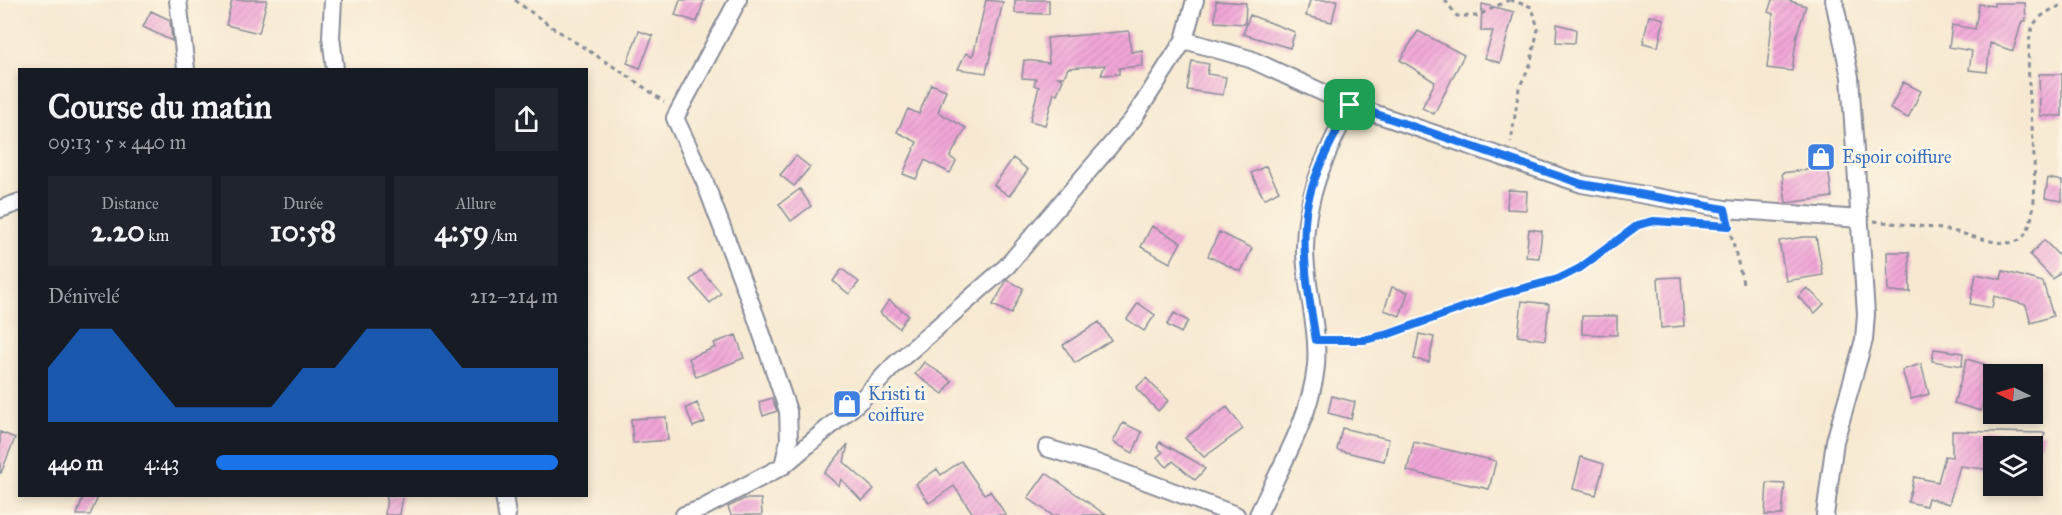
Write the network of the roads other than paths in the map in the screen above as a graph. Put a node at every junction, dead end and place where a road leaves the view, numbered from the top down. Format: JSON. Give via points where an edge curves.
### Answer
{"nodes":[{"id":1,"x":178,"y":0,"type":"edge"},
{"id":2,"x":333,"y":0,"type":"edge"},
{"id":3,"x":738,"y":0,"type":"edge"},
{"id":4,"x":1195,"y":0,"type":"edge"},
{"id":5,"x":1834,"y":0,"type":"edge"},
{"id":6,"x":1184,"y":40,"type":"junction"},
{"id":7,"x":186,"y":68,"type":"edge"},
{"id":8,"x":335,"y":68,"type":"edge"},
{"id":9,"x":1350,"y":105,"type":"junction"},
{"id":10,"x":18,"y":203,"type":"edge"},
{"id":11,"x":0,"y":209,"type":"edge"},
{"id":12,"x":1860,"y":219,"type":"junction"},
{"id":13,"x":1047,"y":448,"type":"dead end"},
{"id":14,"x":783,"y":466,"type":"junction"},
{"id":15,"x":504,"y":497,"type":"edge"},
{"id":16,"x":507,"y":515,"type":"edge"},
{"id":17,"x":684,"y":515,"type":"edge"},
{"id":18,"x":1236,"y":515,"type":"edge"},
{"id":19,"x":1258,"y":515,"type":"edge"},
{"id":20,"x":1825,"y":515,"type":"edge"}],
"edges":[{"from":1,"to":7,"type":"street"},
{"from":2,"to":8,"type":"street","via":[[331,37]]},
{"from":3,"to":14,"type":"street","via":[[675,118],[704,180],[788,411],[789,440]]},
{"from":4,"to":6,"type":"street"},
{"from":5,"to":12,"type":"street","via":[[1850,77]]},
{"from":6,"to":9,"type":"street","via":[[1250,59]]},
{"from":6,"to":14,"type":"street","via":[[1133,119],[1007,266]]},
{"from":9,"to":12,"type":"street","via":[[1582,184],[1725,209]]},
{"from":9,"to":19,"type":"street","via":[[1317,172],[1306,211],[1305,252],[1316,340],[1311,392]]},
{"from":10,"to":11,"type":"street"},
{"from":12,"to":20,"type":"street","via":[[1864,340],[1835,441]]},
{"from":13,"to":18,"type":"street","via":[[1119,470]]},
{"from":14,"to":17,"type":"street"},
{"from":15,"to":16,"type":"street"}]}
